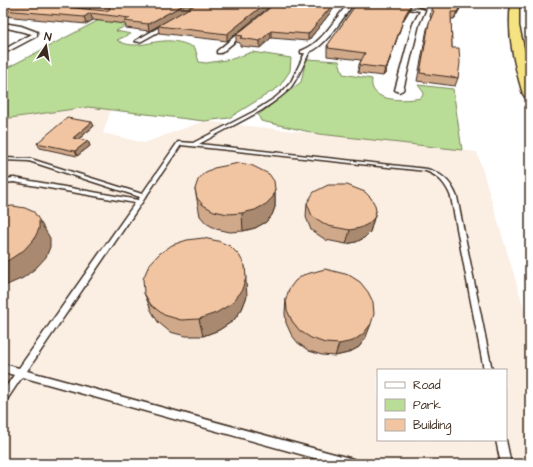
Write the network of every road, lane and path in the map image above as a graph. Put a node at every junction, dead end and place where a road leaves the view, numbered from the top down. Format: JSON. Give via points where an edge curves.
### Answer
{"nodes":[{"id":1,"x":97,"y":3,"type":"edge"},
{"id":2,"x":352,"y":3,"type":"edge"},
{"id":3,"x":515,"y":3,"type":"edge"},
{"id":4,"x":387,"y":5,"type":"edge"},
{"id":5,"x":72,"y":11,"type":"edge"},
{"id":6,"x":79,"y":12,"type":"junction"},
{"id":7,"x":94,"y":13,"type":"edge"},
{"id":8,"x":180,"y":17,"type":"edge"},
{"id":9,"x":253,"y":24,"type":"edge"},
{"id":10,"x":3,"y":25,"type":"edge"},
{"id":11,"x":11,"y":26,"type":"junction"},
{"id":12,"x":3,"y":30,"type":"edge"},
{"id":13,"x":138,"y":41,"type":"dead end"},
{"id":14,"x":305,"y":51,"type":"joint"},
{"id":15,"x":3,"y":52,"type":"edge"},
{"id":16,"x":219,"y":52,"type":"dead end"},
{"id":17,"x":399,"y":90,"type":"dead end"},
{"id":18,"x":530,"y":94,"type":"edge"},
{"id":19,"x":195,"y":144,"type":"junction"},
{"id":20,"x":3,"y":159,"type":"edge"},
{"id":21,"x":3,"y":181,"type":"edge"},
{"id":22,"x":143,"y":196,"type":"junction"},
{"id":23,"x":139,"y":202,"type":"junction"},
{"id":24,"x":3,"y":368,"type":"edge"},
{"id":25,"x":488,"y":369,"type":"edge"},
{"id":26,"x":20,"y":372,"type":"junction"},
{"id":27,"x":3,"y":398,"type":"edge"},
{"id":28,"x":501,"y":441,"type":"edge"},
{"id":29,"x":353,"y":464,"type":"edge"},
{"id":30,"x":506,"y":464,"type":"edge"}],
"edges":[{"from":1,"to":6,"type":"street"},
{"from":2,"to":14,"type":"street","via":[[318,46]]},
{"from":3,"to":18,"type":"highway","via":[[518,52]]},
{"from":4,"to":17,"type":"street","via":[[423,10],[416,24]]},
{"from":5,"to":6,"type":"street"},
{"from":6,"to":7,"type":"street"},
{"from":8,"to":13,"type":"street"},
{"from":9,"to":16,"type":"street"},
{"from":10,"to":11,"type":"street"},
{"from":11,"to":12,"type":"street"},
{"from":11,"to":15,"type":"street","via":[[35,33],[34,36]]},
{"from":14,"to":19,"type":"lane","via":[[294,79],[284,91],[259,109]]},
{"from":19,"to":22,"type":"lane","via":[[180,142]]},
{"from":19,"to":25,"type":"lane","via":[[436,173],[449,183],[454,197]]},
{"from":20,"to":22,"type":"lane","via":[[29,160]]},
{"from":21,"to":23,"type":"lane","via":[[14,180]]},
{"from":22,"to":23,"type":"lane"},
{"from":23,"to":26,"type":"lane"},
{"from":24,"to":26,"type":"lane"},
{"from":26,"to":27,"type":"lane"},
{"from":26,"to":29,"type":"lane"},
{"from":28,"to":30,"type":"lane"}]}
